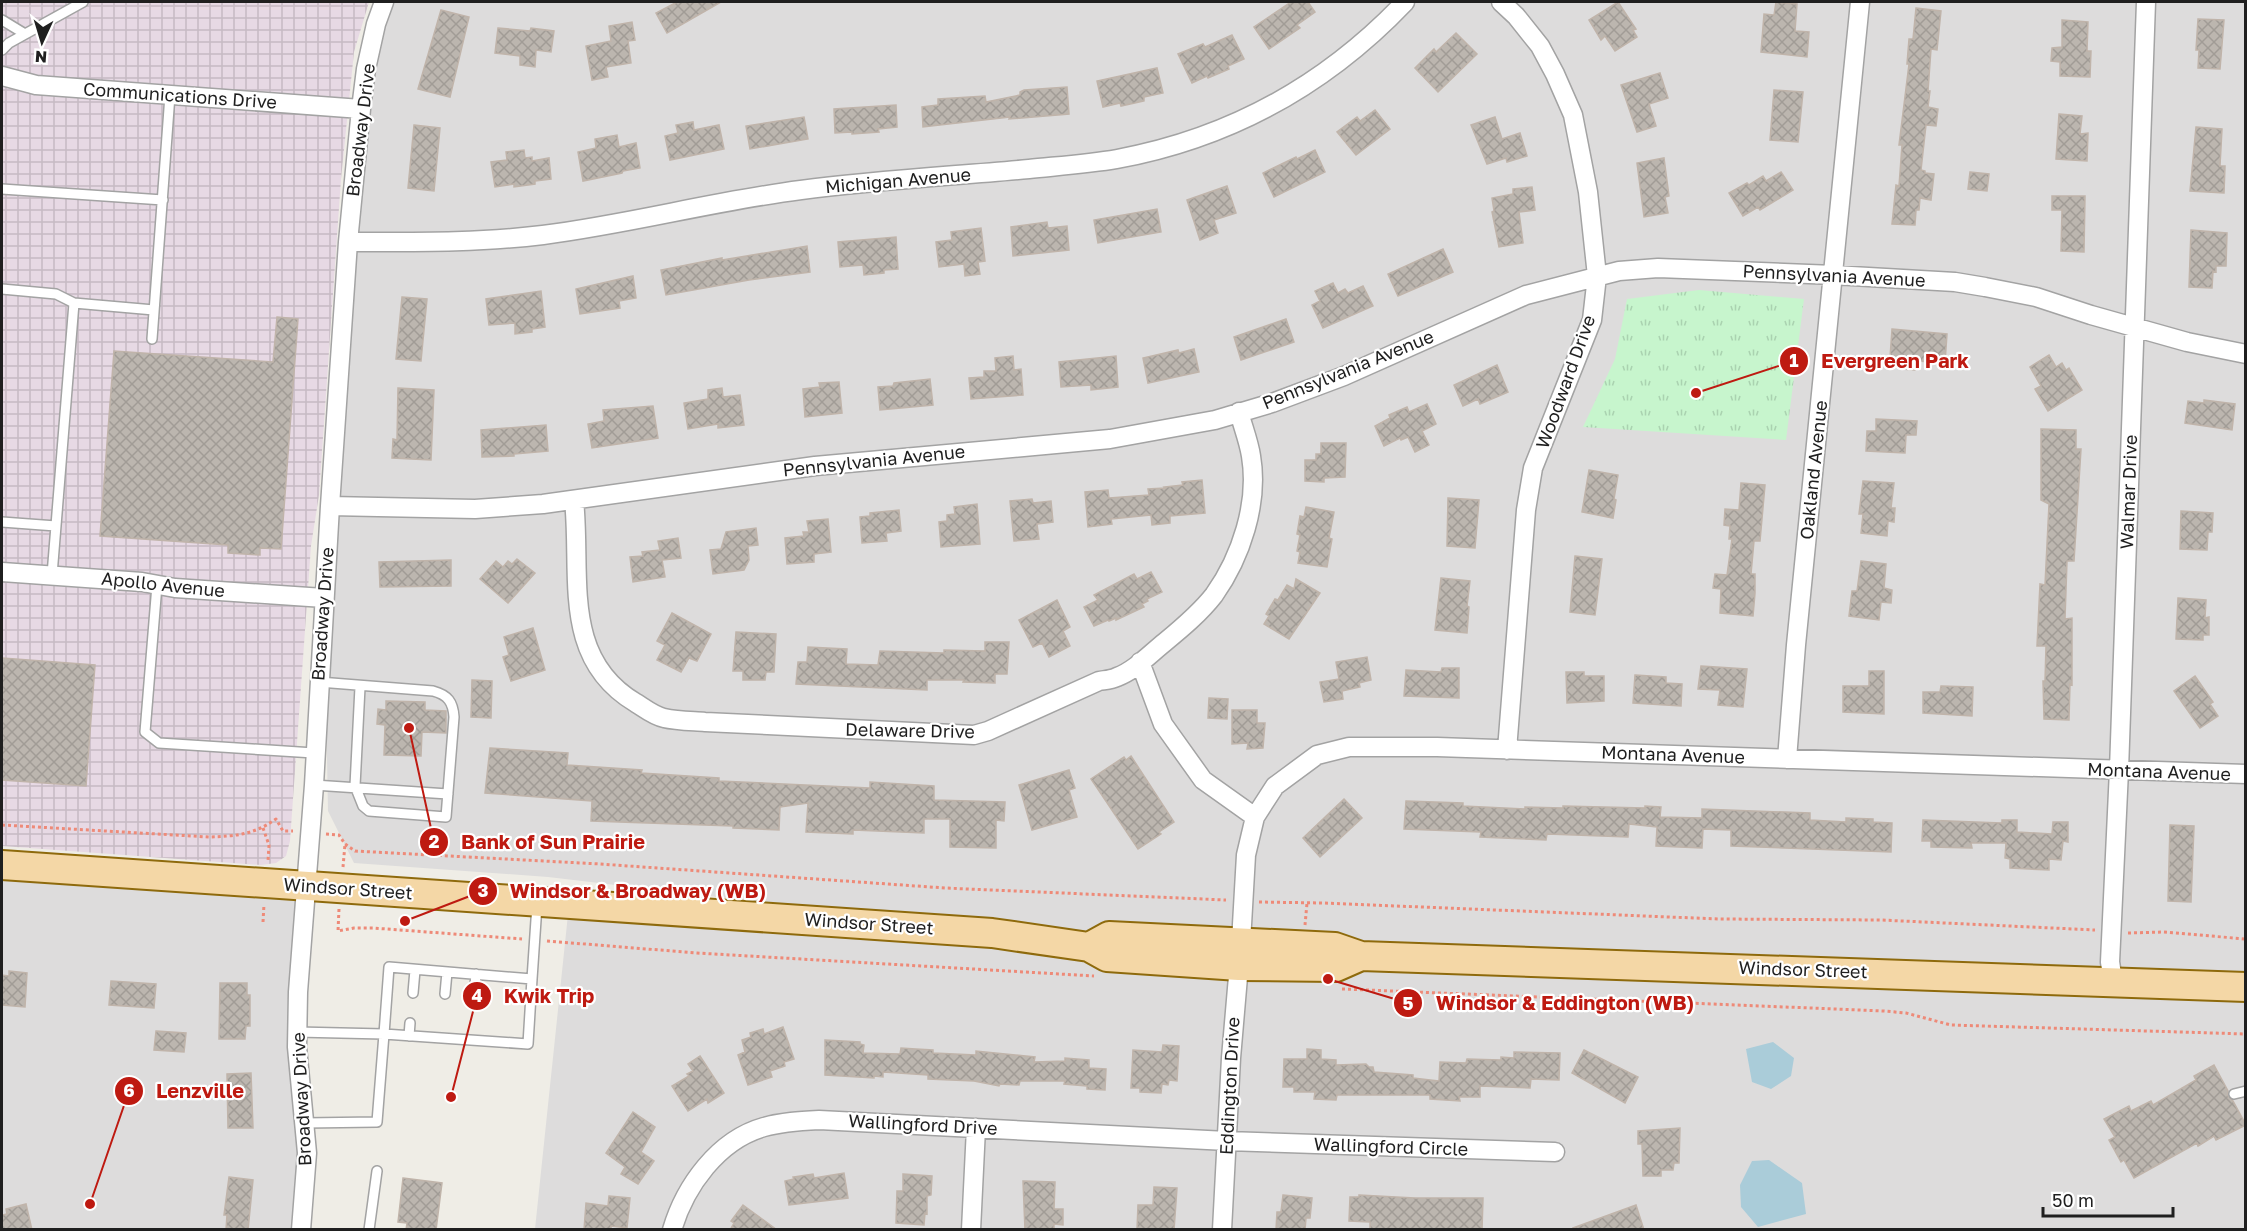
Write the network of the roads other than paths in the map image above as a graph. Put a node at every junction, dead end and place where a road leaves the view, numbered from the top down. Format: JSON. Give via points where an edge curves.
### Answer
{"nodes":[{"id":1,"x":83,"y":2,"type":"edge"},
{"id":2,"x":384,"y":2,"type":"edge"},
{"id":3,"x":1406,"y":2,"type":"edge"},
{"id":4,"x":1501,"y":2,"type":"edge"},
{"id":5,"x":1860,"y":2,"type":"edge"},
{"id":6,"x":2146,"y":2,"type":"edge"},
{"id":7,"x":2,"y":20,"type":"edge"},
{"id":8,"x":25,"y":34,"type":"junction"},
{"id":9,"x":2,"y":50,"type":"edge"},
{"id":10,"x":2,"y":76,"type":"edge"},
{"id":11,"x":170,"y":95,"type":"junction"},
{"id":12,"x":361,"y":109,"type":"junction"},
{"id":13,"x":2,"y":189,"type":"edge"},
{"id":14,"x":163,"y":200,"type":"junction"},
{"id":15,"x":348,"y":242,"type":"junction"},
{"id":16,"x":1834,"y":274,"type":"junction"},
{"id":17,"x":1597,"y":276,"type":"junction"},
{"id":18,"x":2,"y":289,"type":"edge"},
{"id":19,"x":74,"y":303,"type":"junction"},
{"id":20,"x":154,"y":310,"type":"junction"},
{"id":21,"x":2133,"y":326,"type":"junction"},
{"id":22,"x":152,"y":339,"type":"dead end"},
{"id":23,"x":2246,"y":354,"type":"edge"},
{"id":24,"x":1239,"y":412,"type":"junction"},
{"id":25,"x":574,"y":500,"type":"junction"},
{"id":26,"x":330,"y":506,"type":"junction"},
{"id":27,"x":2,"y":522,"type":"edge"},
{"id":28,"x":56,"y":526,"type":"junction"},
{"id":29,"x":2,"y":572,"type":"edge"},
{"id":30,"x":52,"y":575,"type":"junction"},
{"id":31,"x":157,"y":585,"type":"junction"},
{"id":32,"x":324,"y":598,"type":"junction"},
{"id":33,"x":1140,"y":662,"type":"junction"},
{"id":34,"x":319,"y":682,"type":"junction"},
{"id":35,"x":360,"y":687,"type":"junction"},
{"id":36,"x":1507,"y":750,"type":"junction"},
{"id":37,"x":314,"y":753,"type":"junction"},
{"id":38,"x":1787,"y":759,"type":"junction"},
{"id":39,"x":2119,"y":770,"type":"junction"},
{"id":40,"x":2246,"y":774,"type":"edge"},
{"id":41,"x":314,"y":785,"type":"junction"},
{"id":42,"x":355,"y":786,"type":"junction"},
{"id":43,"x":448,"y":794,"type":"junction"},
{"id":44,"x":1255,"y":817,"type":"junction"},
{"id":45,"x":2,"y":865,"type":"edge"},
{"id":46,"x":306,"y":886,"type":"junction"},
{"id":47,"x":537,"y":902,"type":"junction"},
{"id":48,"x":1240,"y":954,"type":"junction"},
{"id":49,"x":415,"y":970,"type":"junction"},
{"id":50,"x":447,"y":972,"type":"junction"},
{"id":51,"x":476,"y":974,"type":"junction"},
{"id":52,"x":532,"y":979,"type":"junction"},
{"id":53,"x":2113,"y":981,"type":"junction"},
{"id":54,"x":2246,"y":987,"type":"edge"},
{"id":55,"x":413,"y":993,"type":"dead end"},
{"id":56,"x":446,"y":994,"type":"dead end"},
{"id":57,"x":474,"y":997,"type":"dead end"},
{"id":58,"x":410,"y":1023,"type":"dead end"},
{"id":59,"x":443,"y":1025,"type":"dead end"},
{"id":60,"x":472,"y":1028,"type":"dead end"},
{"id":61,"x":297,"y":1032,"type":"junction"},
{"id":62,"x":384,"y":1034,"type":"junction"},
{"id":63,"x":409,"y":1036,"type":"junction"},
{"id":64,"x":443,"y":1038,"type":"junction"},
{"id":65,"x":471,"y":1040,"type":"junction"},
{"id":66,"x":2246,"y":1091,"type":"edge"},
{"id":67,"x":2234,"y":1094,"type":"dead end"},
{"id":68,"x":305,"y":1123,"type":"junction"},
{"id":69,"x":976,"y":1128,"type":"junction"},
{"id":70,"x":1227,"y":1141,"type":"junction"},
{"id":71,"x":1555,"y":1152,"type":"dead end"},
{"id":72,"x":377,"y":1171,"type":"dead end"},
{"id":73,"x":301,"y":1230,"type":"edge"},
{"id":74,"x":369,"y":1230,"type":"edge"},
{"id":75,"x":672,"y":1230,"type":"edge"},
{"id":76,"x":971,"y":1230,"type":"edge"},
{"id":77,"x":1222,"y":1230,"type":"edge"}],
"edges":[{"from":1,"to":8,"type":"lane"},
{"from":2,"to":12,"type":"street","name":"Broadway Drive","via":[[366,69]]},
{"from":3,"to":15,"type":"street","name":"Michigan Avenue","via":[[1341,62],[1303,88],[1216,131],[1170,147],[1117,159],[1051,167],[801,190],[545,235],[479,241]]},
{"from":4,"to":17,"type":"street","name":"Woodward Drive","via":[[1540,46],[1573,115],[1588,192]]},
{"from":5,"to":16,"type":"street","name":"Oakland Avenue"},
{"from":6,"to":21,"type":"street","name":"Walmar Drive"},
{"from":7,"to":8,"type":"lane"},
{"from":8,"to":9,"type":"lane"},
{"from":10,"to":11,"type":"street","name":"Communications Drive","via":[[36,85]]},
{"from":11,"to":12,"type":"street","name":"Communications Drive"},
{"from":11,"to":14,"type":"lane"},
{"from":12,"to":15,"type":"street","name":"Broadway Drive"},
{"from":13,"to":14,"type":"lane"},
{"from":14,"to":20,"type":"lane"},
{"from":15,"to":26,"type":"street","name":"Broadway Drive"},
{"from":16,"to":17,"type":"street","name":"Pennsylvania Avenue","via":[[1658,268]]},
{"from":16,"to":21,"type":"street","name":"Pennsylvania Avenue","via":[[1985,286]]},
{"from":16,"to":38,"type":"street","name":"Oakland Avenue"},
{"from":17,"to":24,"type":"street","name":"Pennsylvania Avenue","via":[[1526,295],[1344,376]]},
{"from":17,"to":36,"type":"street","name":"Woodward Drive","via":[[1592,320],[1533,468],[1526,510]]},
{"from":18,"to":19,"type":"lane","via":[[56,294]]},
{"from":19,"to":20,"type":"lane"},
{"from":19,"to":28,"type":"lane"},
{"from":20,"to":22,"type":"lane"},
{"from":21,"to":23,"type":"street","name":"Pennsylvania Avenue"},
{"from":21,"to":39,"type":"street","name":"Walmar Drive"},
{"from":24,"to":25,"type":"street","name":"Pennsylvania Avenue","via":[[1110,439],[815,466]]},
{"from":24,"to":33,"type":"street","name":"Delaware Drive","via":[[1251,457],[1245,531],[1214,595],[1191,621]]},
{"from":25,"to":26,"type":"street","name":"Pennsylvania Avenue","via":[[475,509]]},
{"from":25,"to":33,"type":"street","name":"Delaware Drive","via":[[581,627],[588,652],[596,667],[623,696],[663,718],[974,735],[1099,681],[1117,677]]},
{"from":26,"to":32,"type":"street","name":"Broadway Drive"},
{"from":27,"to":28,"type":"lane"},
{"from":28,"to":30,"type":"lane"},
{"from":29,"to":30,"type":"street","name":"Apollo Avenue"},
{"from":30,"to":31,"type":"street","name":"Apollo Avenue"},
{"from":31,"to":32,"type":"street","name":"Apollo Avenue"},
{"from":31,"to":37,"type":"lane","via":[[146,732],[159,743]]},
{"from":32,"to":34,"type":"street","name":"Broadway Drive"},
{"from":33,"to":44,"type":"street","via":[[1163,724],[1203,780]]},
{"from":34,"to":35,"type":"lane"},
{"from":34,"to":37,"type":"street","name":"Broadway Drive"},
{"from":35,"to":42,"type":"lane"},
{"from":35,"to":43,"type":"lane","via":[[444,694],[454,717]]},
{"from":36,"to":38,"type":"street","name":"Montana Avenue"},
{"from":36,"to":44,"type":"street","name":"Montana Avenue","via":[[1376,746],[1349,747],[1317,755],[1275,786]]},
{"from":37,"to":41,"type":"street","name":"Broadway Drive"},
{"from":38,"to":39,"type":"street","name":"Montana Avenue"},
{"from":39,"to":40,"type":"street","name":"Montana Avenue"},
{"from":39,"to":53,"type":"street","name":"Walmar Drive","via":[[2109,962]]},
{"from":41,"to":42,"type":"lane"},
{"from":41,"to":46,"type":"street","name":"Broadway Drive"},
{"from":42,"to":43,"type":"lane"},
{"from":42,"to":43,"type":"lane","via":[[369,811],[446,817]]},
{"from":44,"to":48,"type":"street","name":"Montana Avenue","via":[[1246,855]]},
{"from":45,"to":46,"type":"main road","name":"Windsor Street"},
{"from":46,"to":47,"type":"main road","name":"Windsor Street"},
{"from":46,"to":61,"type":"street","name":"Broadway Drive"},
{"from":47,"to":48,"type":"main road","name":"Windsor Street","via":[[992,933],[1089,946],[1107,957]]},
{"from":47,"to":52,"type":"lane"},
{"from":48,"to":53,"type":"main road","name":"Windsor Street","via":[[1336,967],[1361,956]]},
{"from":48,"to":70,"type":"street","name":"Eddington Drive"},
{"from":49,"to":50,"type":"lane"},
{"from":49,"to":55,"type":"lane"},
{"from":49,"to":62,"type":"lane","via":[[389,968]]},
{"from":50,"to":51,"type":"lane"},
{"from":50,"to":56,"type":"lane"},
{"from":51,"to":52,"type":"lane"},
{"from":51,"to":57,"type":"lane"},
{"from":52,"to":65,"type":"lane","via":[[528,1044]]},
{"from":53,"to":54,"type":"main road","name":"Windsor Street"},
{"from":58,"to":63,"type":"lane"},
{"from":59,"to":64,"type":"lane"},
{"from":60,"to":65,"type":"lane"},
{"from":61,"to":62,"type":"lane"},
{"from":61,"to":68,"type":"street","name":"Broadway Drive"},
{"from":62,"to":63,"type":"lane"},
{"from":62,"to":68,"type":"lane","via":[[377,1122]]},
{"from":63,"to":64,"type":"lane"},
{"from":64,"to":65,"type":"lane"},
{"from":66,"to":67,"type":"lane"},
{"from":68,"to":73,"type":"street","name":"Broadway Drive","via":[[306,1178]]},
{"from":69,"to":70,"type":"street","name":"Wallingford Drive"},
{"from":69,"to":75,"type":"street","name":"Wallingford Drive","via":[[819,1120],[762,1127],[718,1153],[694,1181]]},
{"from":69,"to":76,"type":"street"},
{"from":70,"to":71,"type":"street","name":"Wallingford Circle"},
{"from":70,"to":77,"type":"street","name":"Eddington Drive"},
{"from":72,"to":74,"type":"lane"}]}
